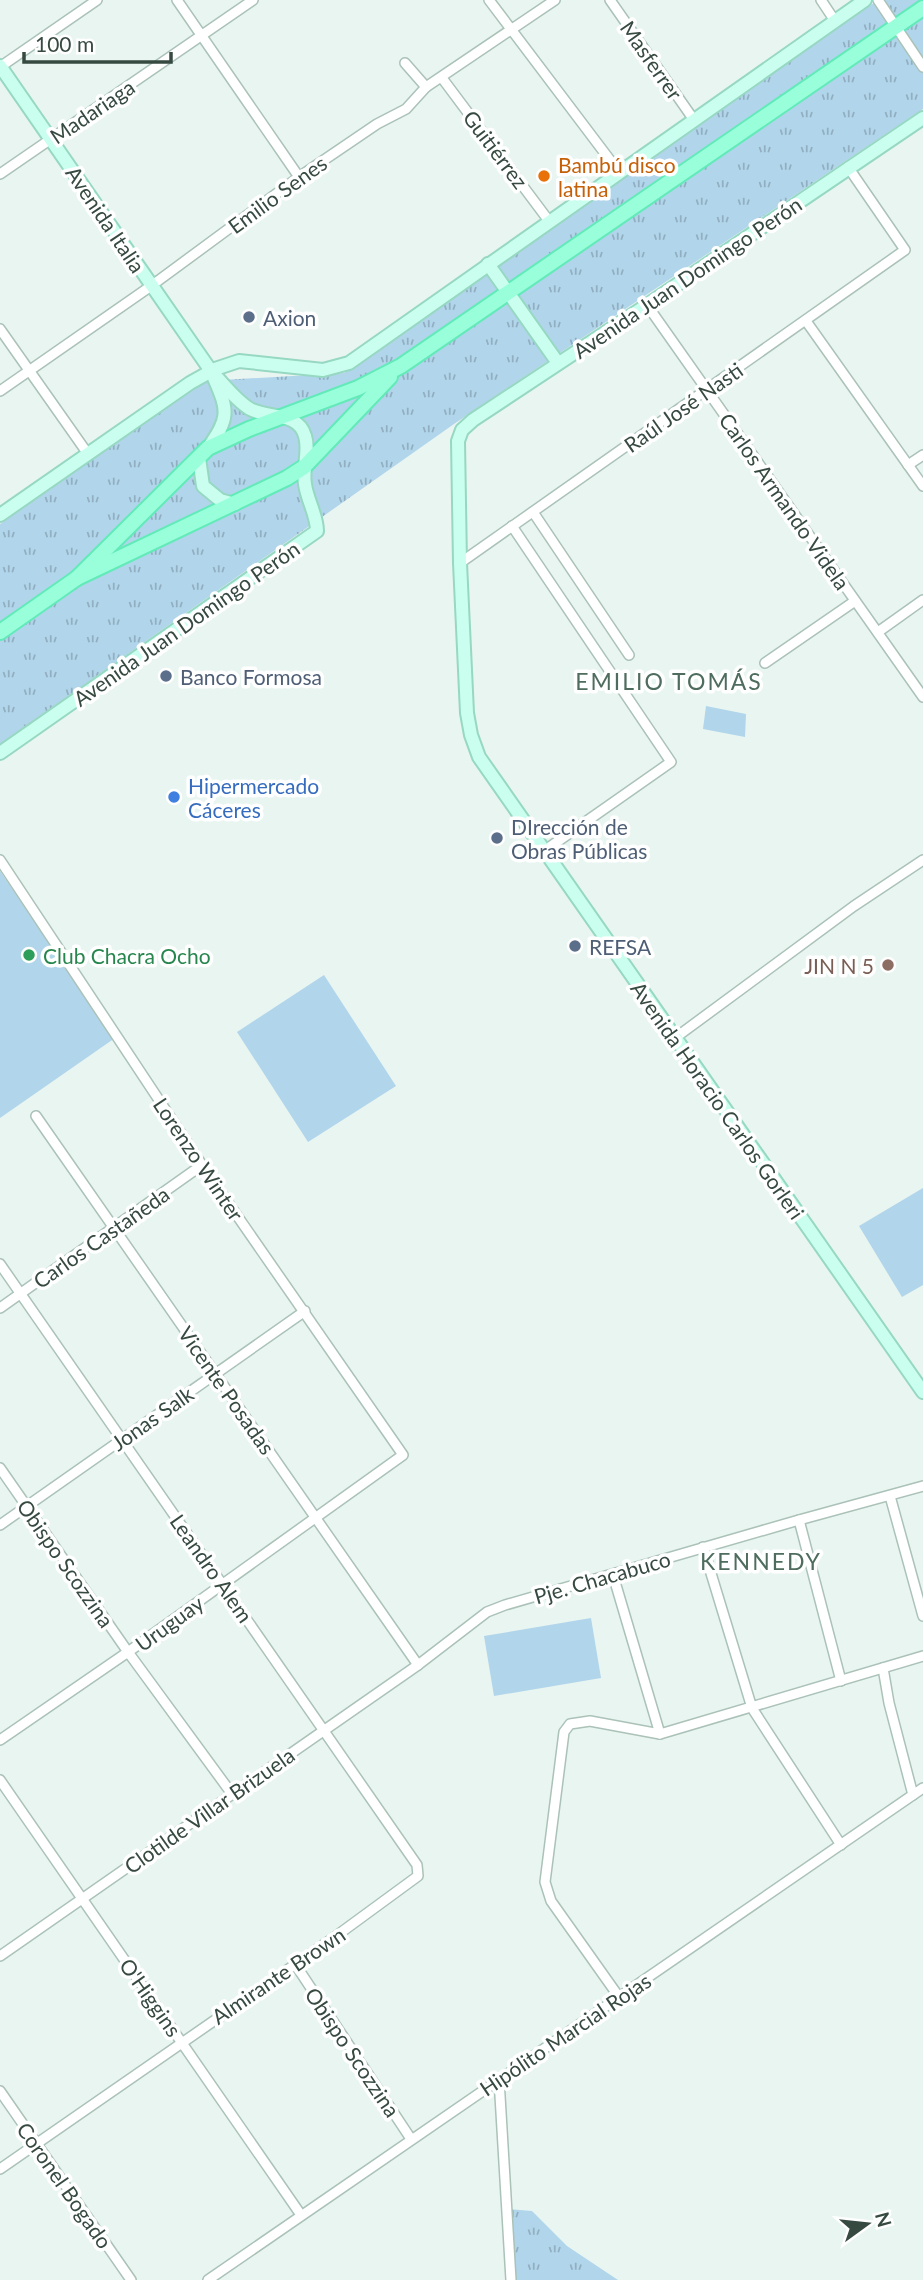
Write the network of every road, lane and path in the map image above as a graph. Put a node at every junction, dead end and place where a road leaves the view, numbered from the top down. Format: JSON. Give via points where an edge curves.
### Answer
{"nodes":[{"id":1,"x":97,"y":0,"type":"edge"},
{"id":2,"x":177,"y":0,"type":"edge"},
{"id":3,"x":253,"y":0,"type":"edge"},
{"id":4,"x":489,"y":0,"type":"edge"},
{"id":5,"x":555,"y":0,"type":"edge"},
{"id":6,"x":610,"y":0,"type":"edge"},
{"id":7,"x":821,"y":0,"type":"edge"},
{"id":8,"x":865,"y":0,"type":"edge"},
{"id":9,"x":878,"y":0,"type":"edge"},
{"id":10,"x":923,"y":8,"type":"edge"},
{"id":11,"x":835,"y":21,"type":"junction"},
{"id":12,"x":896,"y":26,"type":"junction"},
{"id":13,"x":512,"y":31,"type":"junction"},
{"id":14,"x":202,"y":36,"type":"junction"},
{"id":15,"x":405,"y":64,"type":"dead end"},
{"id":16,"x":0,"y":67,"type":"edge"},
{"id":17,"x":923,"y":67,"type":"edge"},
{"id":18,"x":442,"y":78,"type":"junction"},
{"id":19,"x":426,"y":87,"type":"junction"},
{"id":20,"x":923,"y":118,"type":"edge"},
{"id":21,"x":694,"y":120,"type":"junction"},
{"id":22,"x":51,"y":139,"type":"junction"},
{"id":23,"x":848,"y":167,"type":"junction"},
{"id":24,"x":619,"y":172,"type":"junction"},
{"id":25,"x":0,"y":174,"type":"edge"},
{"id":26,"x":299,"y":177,"type":"junction"},
{"id":27,"x":549,"y":221,"type":"junction"},
{"id":28,"x":488,"y":264,"type":"junction"},
{"id":29,"x":151,"y":286,"type":"junction"},
{"id":30,"x":508,"y":292,"type":"junction"},
{"id":31,"x":647,"y":305,"type":"junction"},
{"id":32,"x":806,"y":321,"type":"junction"},
{"id":33,"x":0,"y":329,"type":"edge"},
{"id":34,"x":558,"y":363,"type":"junction"},
{"id":35,"x":401,"y":366,"type":"junction"},
{"id":36,"x":29,"y":370,"type":"junction"},
{"id":37,"x":211,"y":371,"type":"junction"},
{"id":38,"x":707,"y":390,"type":"junction"},
{"id":39,"x":0,"y":391,"type":"edge"},
{"id":40,"x":283,"y":416,"type":"junction"},
{"id":41,"x":458,"y":442,"type":"joint"},
{"id":42,"x":204,"y":453,"type":"junction"},
{"id":43,"x":88,"y":454,"type":"junction"},
{"id":44,"x":923,"y":455,"type":"edge"},
{"id":45,"x":908,"y":466,"type":"junction"},
{"id":46,"x":304,"y":467,"type":"junction"},
{"id":47,"x":923,"y":486,"type":"edge"},
{"id":48,"x":234,"y":504,"type":"junction"},
{"id":49,"x":533,"y":512,"type":"junction"},
{"id":50,"x":0,"y":515,"type":"edge"},
{"id":51,"x":512,"y":526,"type":"junction"},
{"id":52,"x":460,"y":563,"type":"junction"},
{"id":53,"x":77,"y":578,"type":"junction"},
{"id":54,"x":923,"y":600,"type":"edge"},
{"id":55,"x":855,"y":601,"type":"junction"},
{"id":56,"x":0,"y":632,"type":"edge"},
{"id":57,"x":878,"y":632,"type":"junction"},
{"id":58,"x":629,"y":655,"type":"dead end"},
{"id":59,"x":765,"y":663,"type":"dead end"},
{"id":60,"x":923,"y":698,"type":"edge"},
{"id":61,"x":0,"y":753,"type":"edge"},
{"id":62,"x":544,"y":851,"type":"junction"},
{"id":63,"x":0,"y":860,"type":"edge"},
{"id":64,"x":923,"y":860,"type":"edge"},
{"id":65,"x":675,"y":1038,"type":"junction"},
{"id":66,"x":36,"y":1116,"type":"dead end"},
{"id":67,"x":202,"y":1165,"type":"junction"},
{"id":68,"x":114,"y":1228,"type":"junction"},
{"id":69,"x":0,"y":1264,"type":"edge"},
{"id":70,"x":21,"y":1293,"type":"junction"},
{"id":71,"x":0,"y":1308,"type":"edge"},
{"id":72,"x":305,"y":1311,"type":"junction"},
{"id":73,"x":215,"y":1373,"type":"junction"},
{"id":74,"x":923,"y":1392,"type":"edge"},
{"id":75,"x":122,"y":1439,"type":"junction"},
{"id":76,"x":403,"y":1455,"type":"joint"},
{"id":77,"x":0,"y":1468,"type":"edge"},
{"id":78,"x":923,"y":1486,"type":"edge"},
{"id":79,"x":890,"y":1496,"type":"junction"},
{"id":80,"x":27,"y":1506,"type":"junction"},
{"id":81,"x":316,"y":1518,"type":"junction"},
{"id":82,"x":799,"y":1520,"type":"junction"},
{"id":83,"x":0,"y":1525,"type":"edge"},
{"id":84,"x":704,"y":1547,"type":"junction"},
{"id":85,"x":613,"y":1575,"type":"junction"},
{"id":86,"x":223,"y":1584,"type":"junction"},
{"id":87,"x":923,"y":1616,"type":"edge"},
{"id":88,"x":128,"y":1652,"type":"junction"},
{"id":89,"x":923,"y":1656,"type":"edge"},
{"id":90,"x":418,"y":1665,"type":"junction"},
{"id":91,"x":884,"y":1668,"type":"junction"},
{"id":92,"x":841,"y":1681,"type":"junction"},
{"id":93,"x":752,"y":1708,"type":"junction"},
{"id":94,"x":324,"y":1730,"type":"junction"},
{"id":95,"x":660,"y":1734,"type":"junction"},
{"id":96,"x":0,"y":1740,"type":"edge"},
{"id":97,"x":0,"y":1780,"type":"edge"},
{"id":98,"x":923,"y":1788,"type":"edge"},
{"id":99,"x":232,"y":1794,"type":"junction"},
{"id":100,"x":913,"y":1795,"type":"junction"},
{"id":101,"x":841,"y":1844,"type":"junction"},
{"id":102,"x":418,"y":1876,"type":"joint"},
{"id":103,"x":82,"y":1898,"type":"junction"},
{"id":104,"x":0,"y":1956,"type":"edge"},
{"id":105,"x":295,"y":1964,"type":"junction"},
{"id":106,"x":619,"y":1997,"type":"junction"},
{"id":107,"x":182,"y":2041,"type":"junction"},
{"id":108,"x":499,"y":2079,"type":"junction"},
{"id":109,"x":0,"y":2091,"type":"edge"},
{"id":110,"x":411,"y":2139,"type":"junction"},
{"id":111,"x":37,"y":2143,"type":"junction"},
{"id":112,"x":0,"y":2169,"type":"edge"},
{"id":113,"x":302,"y":2215,"type":"junction"},
{"id":114,"x":131,"y":2280,"type":"edge"},
{"id":115,"x":208,"y":2280,"type":"edge"},
{"id":116,"x":511,"y":2280,"type":"edge"}],
"edges":[{"from":1,"to":16,"type":"street"},
{"from":2,"to":14,"type":"street"},
{"from":3,"to":14,"type":"street","name":"Madariaga"},
{"from":4,"to":13,"type":"street"},
{"from":5,"to":13,"type":"street","name":"Emilio Senes"},
{"from":6,"to":21,"type":"street","name":"Masferrer"},
{"from":7,"to":11,"type":"street"},
{"from":8,"to":11,"type":"main road"},
{"from":9,"to":12,"type":"street"},
{"from":10,"to":12,"type":"main road"},
{"from":11,"to":21,"type":"main road"},
{"from":12,"to":17,"type":"street"},
{"from":12,"to":30,"type":"main road"},
{"from":13,"to":18,"type":"street","name":"Emilio Senes"},
{"from":13,"to":24,"type":"street"},
{"from":14,"to":22,"type":"street","name":"Madariaga"},
{"from":14,"to":26,"type":"street"},
{"from":15,"to":19,"type":"street"},
{"from":16,"to":22,"type":"main road","name":"Avenida Italia"},
{"from":18,"to":19,"type":"street","name":"Emilio Senes"},
{"from":18,"to":27,"type":"street","name":"Guitiérrez"},
{"from":19,"to":26,"type":"street","name":"Emilio Senes","via":[[406,108]]},
{"from":20,"to":23,"type":"main road","name":"Avenida Juan Domingo Perón"},
{"from":21,"to":24,"type":"main road"},
{"from":22,"to":25,"type":"street","name":"Madariaga"},
{"from":22,"to":29,"type":"main road","name":"Avenida Italia"},
{"from":23,"to":31,"type":"main road","name":"Avenida Juan Domingo Perón"},
{"from":23,"to":32,"type":"street","name":"Raúl José Nasti","via":[[905,250]]},
{"from":24,"to":27,"type":"main road"},
{"from":26,"to":29,"type":"street","name":"Emilio Senes"},
{"from":27,"to":28,"type":"main road"},
{"from":28,"to":30,"type":"main road"},
{"from":28,"to":37,"type":"main road","via":[[349,363],[323,370],[239,361]]},
{"from":29,"to":36,"type":"street","name":"Emilio Senes"},
{"from":29,"to":37,"type":"main road","name":"Avenida Italia"},
{"from":30,"to":34,"type":"main road"},
{"from":30,"to":35,"type":"main road"},
{"from":31,"to":34,"type":"main road","name":"Avenida Juan Domingo Perón"},
{"from":31,"to":38,"type":"street","name":"Carlos Armando Videla"},
{"from":32,"to":38,"type":"street","name":"Raúl José Nasti"},
{"from":32,"to":45,"type":"street"},
{"from":33,"to":36,"type":"street"},
{"from":34,"to":41,"type":"main road","name":"Avenida Juan Domingo Perón","via":[[473,420]]},
{"from":35,"to":40,"type":"main road"},
{"from":35,"to":46,"type":"main road"},
{"from":36,"to":39,"type":"street","name":"Emilio Senes"},
{"from":36,"to":43,"type":"street"},
{"from":37,"to":40,"type":"main road","name":"Avenida Italia","via":[[254,411]]},
{"from":37,"to":42,"type":"main road","name":"Avenida Italia","via":[[226,416]]},
{"from":37,"to":43,"type":"main road"},
{"from":38,"to":49,"type":"street","name":"Raúl José Nasti"},
{"from":38,"to":55,"type":"street","name":"Carlos Armando Videla"},
{"from":40,"to":42,"type":"main road"},
{"from":40,"to":46,"type":"main road","via":[[295,422],[306,438]]},
{"from":41,"to":52,"type":"main road","name":"Avenida Horacio Carlos Gorleri"},
{"from":42,"to":48,"type":"main road","via":[[203,486],[220,500]]},
{"from":42,"to":53,"type":"main road"},
{"from":43,"to":50,"type":"main road"},
{"from":44,"to":45,"type":"street"},
{"from":45,"to":47,"type":"street"},
{"from":46,"to":48,"type":"main road"},
{"from":46,"to":61,"type":"main road","name":"Avenida Juan Domingo Perón","via":[[317,531]]},
{"from":48,"to":53,"type":"main road"},
{"from":49,"to":51,"type":"street","name":"Raúl José Nasti"},
{"from":49,"to":58,"type":"street"},
{"from":51,"to":52,"type":"street","name":"Raúl José Nasti"},
{"from":51,"to":62,"type":"street","via":[[670,762]]},
{"from":52,"to":62,"type":"main road","name":"Avenida Horacio Carlos Gorleri","via":[[471,734],[479,757]]},
{"from":53,"to":56,"type":"main road"},
{"from":54,"to":57,"type":"street"},
{"from":55,"to":57,"type":"street","name":"Carlos Armando Videla"},
{"from":55,"to":59,"type":"street"},
{"from":57,"to":60,"type":"street","name":"Carlos Armando Videla"},
{"from":62,"to":65,"type":"main road","name":"Avenida Horacio Carlos Gorleri"},
{"from":63,"to":67,"type":"street","name":"Lorenzo Winter"},
{"from":64,"to":65,"type":"street"},
{"from":65,"to":74,"type":"main road","name":"Avenida Horacio Carlos Gorleri"},
{"from":66,"to":68,"type":"street","name":"Vicente Posadas"},
{"from":67,"to":68,"type":"street","name":"Carlos Castañeda"},
{"from":67,"to":72,"type":"street","name":"Lorenzo Winter"},
{"from":68,"to":70,"type":"street","name":"Carlos Castañeda"},
{"from":68,"to":73,"type":"street","name":"Vicente Posadas"},
{"from":69,"to":70,"type":"street","name":"Leandro Alem"},
{"from":70,"to":71,"type":"street","name":"Carlos Castañeda"},
{"from":70,"to":75,"type":"street","name":"Leandro Alem"},
{"from":72,"to":73,"type":"street","name":"Jonas Salk"},
{"from":72,"to":76,"type":"street","name":"Lorenzo Winter"},
{"from":73,"to":75,"type":"street","name":"Jonas Salk"},
{"from":73,"to":81,"type":"street","name":"Vicente Posadas"},
{"from":75,"to":80,"type":"street","name":"Jonas Salk"},
{"from":75,"to":86,"type":"street","name":"Leandro Alem"},
{"from":76,"to":81,"type":"street","name":"Uruguay"},
{"from":77,"to":80,"type":"street","name":"Obispo Scozzina"},
{"from":78,"to":79,"type":"street","name":"Pje. Chacabuco"},
{"from":79,"to":82,"type":"street","name":"Pje. Chacabuco"},
{"from":79,"to":87,"type":"street"},
{"from":80,"to":83,"type":"street","name":"Jonas Salk"},
{"from":80,"to":88,"type":"street","name":"Obispo Scozzina"},
{"from":81,"to":86,"type":"street","name":"Uruguay"},
{"from":81,"to":90,"type":"street","name":"Vicente Posadas"},
{"from":82,"to":84,"type":"street","name":"Pje. Chacabuco"},
{"from":82,"to":92,"type":"street"},
{"from":84,"to":85,"type":"street","name":"Pje. Chacabuco"},
{"from":84,"to":93,"type":"street"},
{"from":85,"to":90,"type":"street","name":"Pje. Chacabuco","via":[[487,1612]]},
{"from":85,"to":95,"type":"street"},
{"from":86,"to":88,"type":"street","name":"Uruguay"},
{"from":86,"to":94,"type":"street","name":"Leandro Alem"},
{"from":88,"to":96,"type":"street","name":"Uruguay"},
{"from":88,"to":99,"type":"street","name":"Obispo Scozzina"},
{"from":89,"to":91,"type":"street"},
{"from":90,"to":94,"type":"street","name":"Clotilde Villar Brizuela"},
{"from":91,"to":92,"type":"street"},
{"from":91,"to":100,"type":"street"},
{"from":92,"to":93,"type":"street"},
{"from":93,"to":95,"type":"street"},
{"from":93,"to":101,"type":"street"},
{"from":94,"to":99,"type":"street","name":"Clotilde Villar Brizuela"},
{"from":94,"to":102,"type":"street","name":"Leandro Alem","via":[[417,1865]]},
{"from":95,"to":106,"type":"street","via":[[590,1721],[570,1724],[564,1732],[545,1882],[551,1901]]},
{"from":97,"to":103,"type":"street","name":"O'Higgins"},
{"from":98,"to":100,"type":"street","name":"Hipólito Marcial Rojas"},
{"from":99,"to":103,"type":"street","name":"Clotilde Villar Brizuela"},
{"from":100,"to":101,"type":"street","name":"Hipólito Marcial Rojas"},
{"from":101,"to":106,"type":"street","name":"Hipólito Marcial Rojas"},
{"from":102,"to":105,"type":"street","name":"Almirante Brown"},
{"from":103,"to":104,"type":"street","name":"Clotilde Villar Brizuela"},
{"from":103,"to":107,"type":"street","name":"O'Higgins"},
{"from":105,"to":107,"type":"street","name":"Almirante Brown"},
{"from":105,"to":110,"type":"street","name":"Obispo Scozzina"},
{"from":106,"to":108,"type":"street","name":"Hipólito Marcial Rojas"},
{"from":107,"to":111,"type":"street","name":"Almirante Brown"},
{"from":107,"to":113,"type":"street","name":"O'Higgins"},
{"from":108,"to":110,"type":"street","name":"Hipólito Marcial Rojas"},
{"from":108,"to":116,"type":"street"},
{"from":109,"to":111,"type":"street","name":"Coronel Bogado"},
{"from":110,"to":113,"type":"street","name":"Hipólito Marcial Rojas"},
{"from":111,"to":112,"type":"street","name":"Almirante Brown"},
{"from":111,"to":114,"type":"street","name":"Coronel Bogado"},
{"from":113,"to":115,"type":"street","name":"Hipólito Marcial Rojas"}]}
